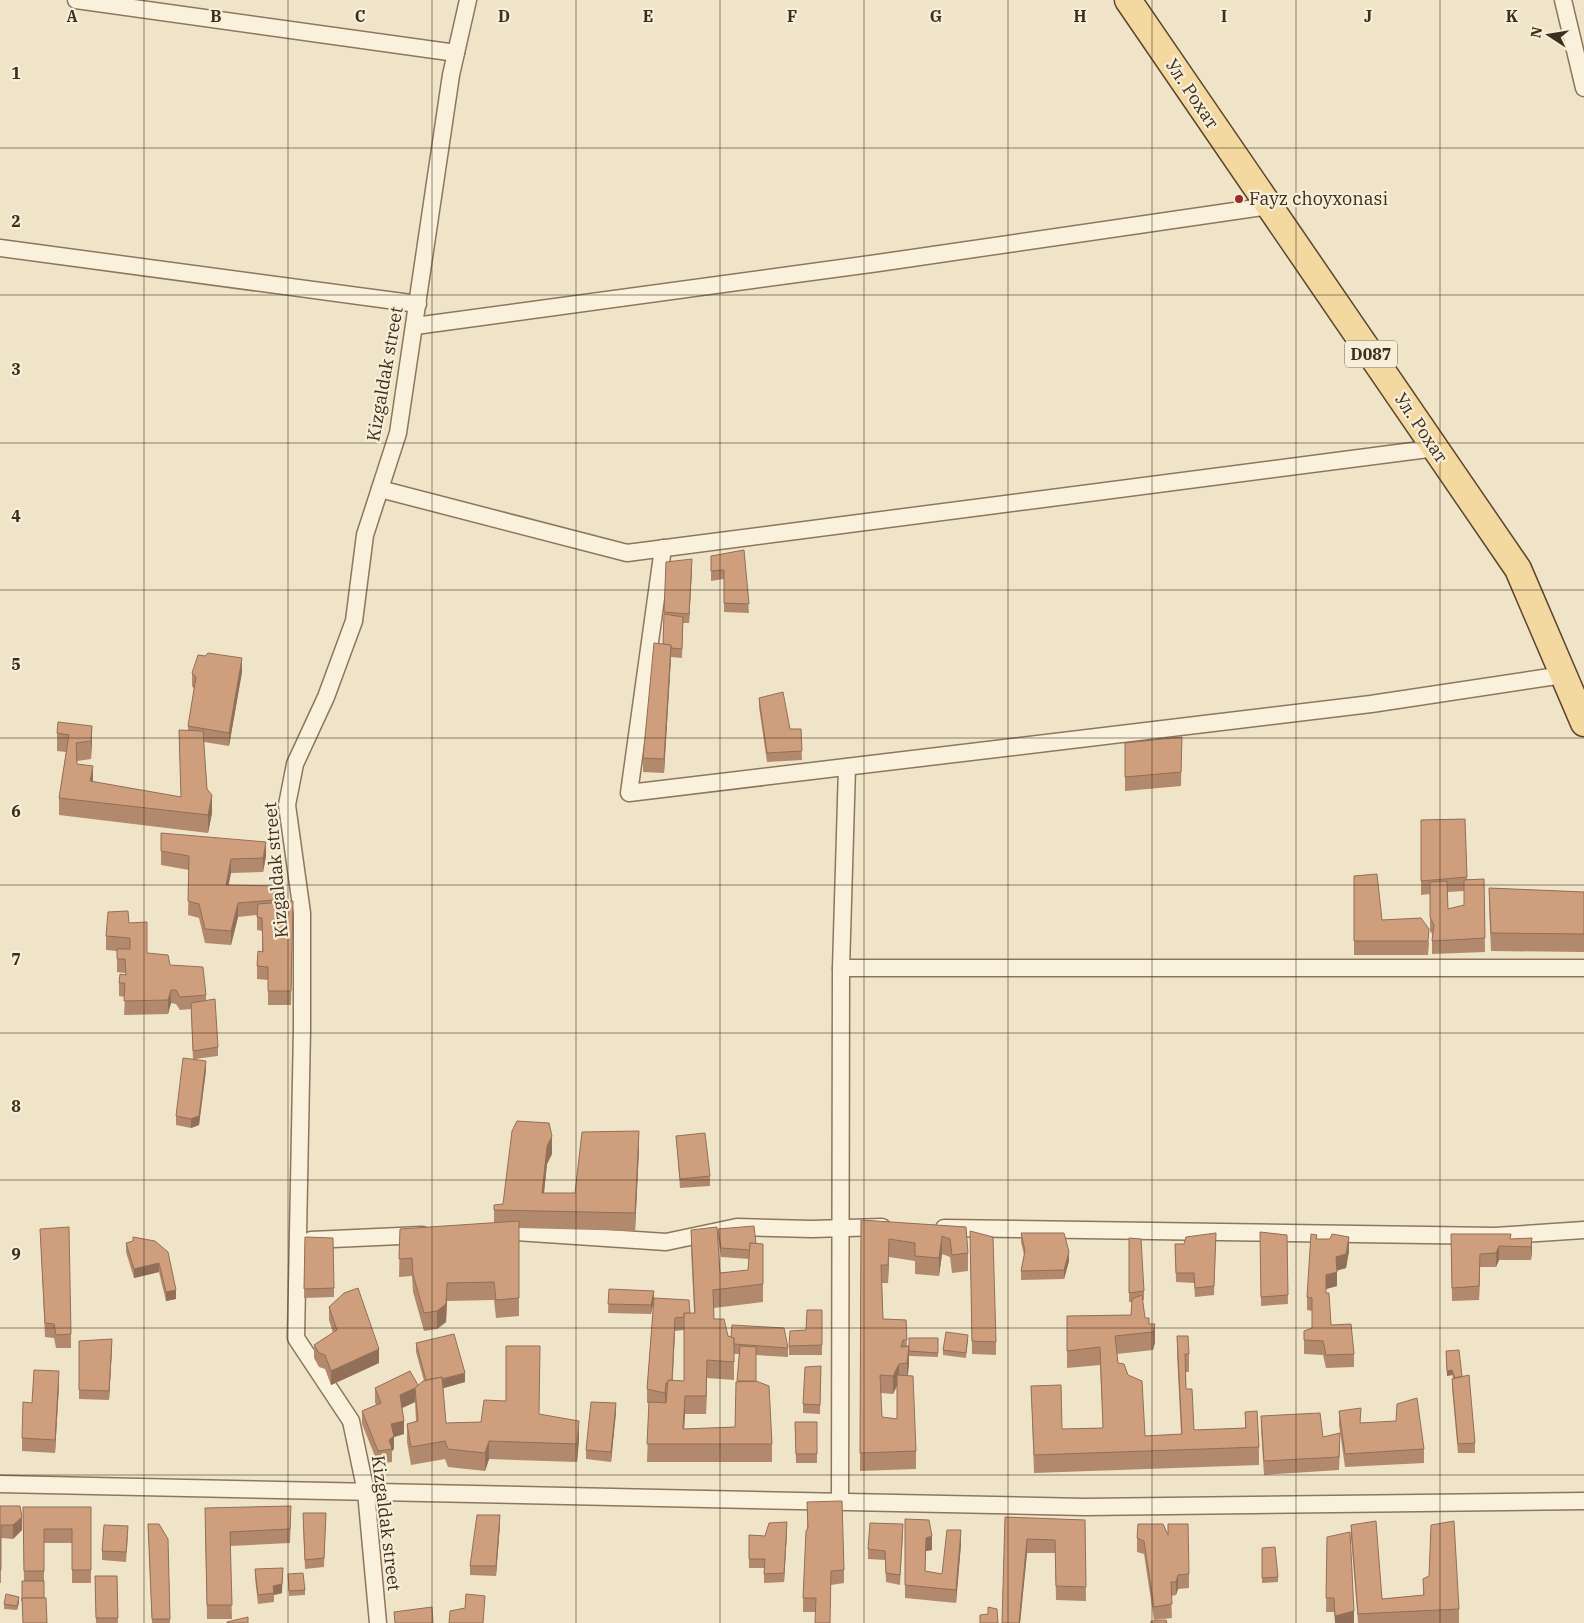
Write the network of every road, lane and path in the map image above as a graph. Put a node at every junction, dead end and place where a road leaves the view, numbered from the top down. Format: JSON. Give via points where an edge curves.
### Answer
{"nodes":[{"id":1,"x":76,"y":0,"type":"edge"},
{"id":2,"x":468,"y":0,"type":"edge"},
{"id":3,"x":1128,"y":0,"type":"edge"},
{"id":4,"x":1563,"y":0,"type":"edge"},
{"id":5,"x":456,"y":53,"type":"junction"},
{"id":6,"x":1584,"y":88,"type":"edge"},
{"id":7,"x":1269,"y":206,"type":"junction"},
{"id":8,"x":0,"y":248,"type":"edge"},
{"id":9,"x":418,"y":304,"type":"junction"},
{"id":10,"x":415,"y":326,"type":"junction"},
{"id":11,"x":1436,"y":448,"type":"junction"},
{"id":12,"x":380,"y":489,"type":"junction"},
{"id":13,"x":663,"y":548,"type":"junction"},
{"id":14,"x":1564,"y":675,"type":"junction"},
{"id":15,"x":1584,"y":723,"type":"edge"},
{"id":16,"x":847,"y":767,"type":"junction"},
{"id":17,"x":840,"y":968,"type":"junction"},
{"id":18,"x":1584,"y":968,"type":"edge"},
{"id":19,"x":840,"y":1226,"type":"junction"},
{"id":20,"x":900,"y":1227,"type":"edge"},
{"id":21,"x":930,"y":1228,"type":"edge"},
{"id":22,"x":1584,"y":1230,"type":"edge"},
{"id":23,"x":488,"y":1232,"type":"edge"},
{"id":24,"x":438,"y":1234,"type":"edge"},
{"id":25,"x":298,"y":1240,"type":"junction"},
{"id":26,"x":0,"y":1484,"type":"edge"},
{"id":27,"x":366,"y":1492,"type":"junction"},
{"id":28,"x":1584,"y":1501,"type":"edge"},
{"id":29,"x":840,"y":1502,"type":"junction"},
{"id":30,"x":378,"y":1623,"type":"edge"}],
"edges":[{"from":1,"to":5,"type":"street"},
{"from":2,"to":5,"type":"street","name":"Kizgaldak street"},
{"from":3,"to":7,"type":"main road","name":"Ул. Рохат","number":"D087"},
{"from":4,"to":6,"type":"street"},
{"from":5,"to":9,"type":"street","name":"Kizgaldak street"},
{"from":7,"to":10,"type":"street"},
{"from":7,"to":11,"type":"main road","name":"Ул. Рохат","number":"D087"},
{"from":8,"to":9,"type":"street"},
{"from":9,"to":10,"type":"street","name":"Kizgaldak street"},
{"from":10,"to":12,"type":"street","name":"Kizgaldak street","via":[[398,432]]},
{"from":11,"to":13,"type":"street"},
{"from":11,"to":14,"type":"main road","name":"Ул. Рохат","number":"D087","via":[[1518,569]]},
{"from":12,"to":13,"type":"street","via":[[627,553]]},
{"from":12,"to":25,"type":"street","name":"Kizgaldak street","via":[[365,536],[354,621],[326,697],[295,764],[287,805],[302,913]]},
{"from":13,"to":16,"type":"street","via":[[629,793]]},
{"from":14,"to":15,"type":"main road","name":"Ул. Рохат","number":"D087"},
{"from":14,"to":16,"type":"street","via":[[1371,704]]},
{"from":16,"to":17,"type":"street"},
{"from":17,"to":18,"type":"street"},
{"from":17,"to":19,"type":"street"},
{"from":19,"to":20,"type":"street"},
{"from":19,"to":23,"type":"street","via":[[812,1229],[737,1227],[666,1242]]},
{"from":19,"to":29,"type":"street"},
{"from":21,"to":22,"type":"street","via":[[1495,1236]]},
{"from":24,"to":25,"type":"street"},
{"from":25,"to":27,"type":"street","name":"Kizgaldak street","via":[[296,1338],[351,1421]]},
{"from":26,"to":27,"type":"street"},
{"from":27,"to":29,"type":"street"},
{"from":27,"to":30,"type":"street","name":"Kizgaldak street"},
{"from":28,"to":29,"type":"street","via":[[1085,1507]]}]}
